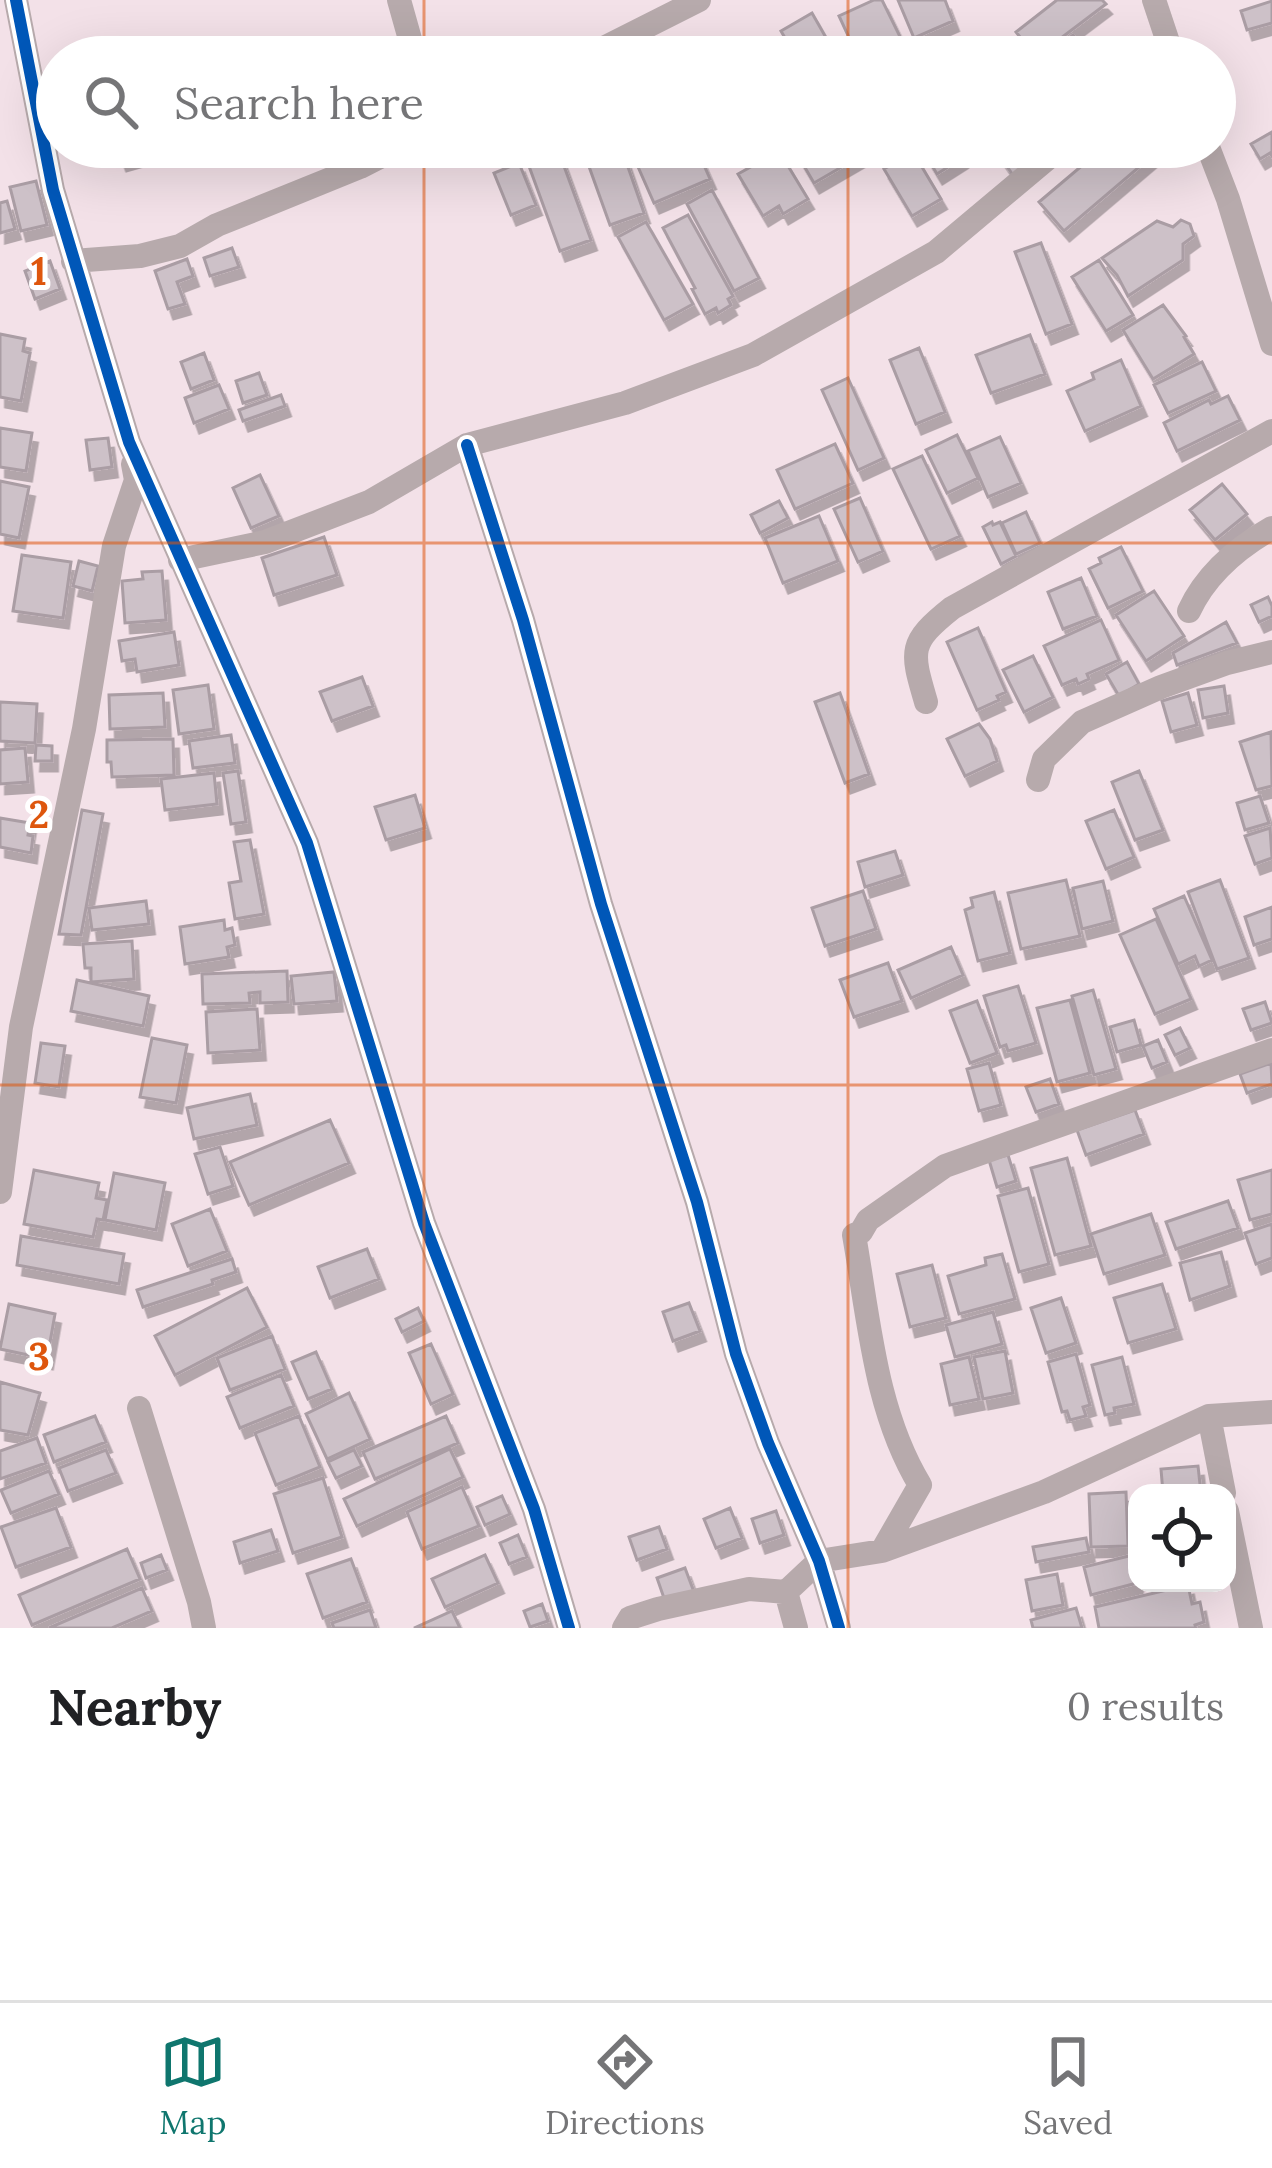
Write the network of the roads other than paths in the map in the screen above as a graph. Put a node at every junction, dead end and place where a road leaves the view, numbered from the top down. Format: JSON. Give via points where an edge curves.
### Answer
{"nodes":[{"id":1,"x":16,"y":0,"type":"edge"},
{"id":2,"x":399,"y":0,"type":"edge"},
{"id":3,"x":699,"y":0,"type":"edge"},
{"id":4,"x":1154,"y":0,"type":"edge"},
{"id":5,"x":409,"y":36,"type":"edge"},
{"id":6,"x":628,"y":36,"type":"edge"},
{"id":7,"x":1164,"y":36,"type":"edge"},
{"id":8,"x":36,"y":103,"type":"edge"},
{"id":9,"x":49,"y":168,"type":"edge"},
{"id":10,"x":358,"y":168,"type":"edge"},
{"id":11,"x":1036,"y":168,"type":"edge"},
{"id":12,"x":1216,"y":168,"type":"edge"},
{"id":13,"x":73,"y":261,"type":"junction"},
{"id":14,"x":1272,"y":344,"type":"edge"},
{"id":15,"x":1272,"y":431,"type":"edge"},
{"id":16,"x":129,"y":442,"type":"junction"},
{"id":17,"x":467,"y":445,"type":"junction"},
{"id":18,"x":1272,"y":527,"type":"edge"},
{"id":19,"x":180,"y":560,"type":"junction"},
{"id":20,"x":1190,"y":611,"type":"dead end"},
{"id":21,"x":1272,"y":652,"type":"edge"},
{"id":22,"x":926,"y":702,"type":"dead end"},
{"id":23,"x":1038,"y":780,"type":"dead end"},
{"id":24,"x":11,"y":1027,"type":"edge"},
{"id":25,"x":1272,"y":1050,"type":"edge"},
{"id":26,"x":0,"y":1192,"type":"edge"},
{"id":27,"x":139,"y":1408,"type":"dead end"},
{"id":28,"x":1272,"y":1412,"type":"edge"},
{"id":29,"x":1209,"y":1416,"type":"junction"},
{"id":30,"x":1222,"y":1484,"type":"edge"},
{"id":31,"x":882,"y":1551,"type":"junction"},
{"id":32,"x":1236,"y":1555,"type":"edge"},
{"id":33,"x":819,"y":1561,"type":"junction"},
{"id":34,"x":786,"y":1592,"type":"junction"},
{"id":35,"x":204,"y":1628,"type":"edge"},
{"id":36,"x":569,"y":1628,"type":"edge"},
{"id":37,"x":624,"y":1628,"type":"edge"},
{"id":38,"x":796,"y":1628,"type":"edge"},
{"id":39,"x":839,"y":1628,"type":"edge"},
{"id":40,"x":1251,"y":1628,"type":"edge"}],
"edges":[{"from":1,"to":8,"type":"street"},
{"from":2,"to":5,"type":"street"},
{"from":3,"to":6,"type":"street"},
{"from":4,"to":7,"type":"street"},
{"from":9,"to":13,"type":"street"},
{"from":10,"to":13,"type":"street","via":[[180,246]]},
{"from":11,"to":17,"type":"street","via":[[936,252],[753,356],[625,403]]},
{"from":12,"to":14,"type":"street"},
{"from":13,"to":16,"type":"street"},
{"from":15,"to":22,"type":"street","via":[[952,608],[924,630],[913,658]]},
{"from":16,"to":19,"type":"street"},
{"from":16,"to":24,"type":"street","via":[[136,480],[114,546],[84,729]]},
{"from":17,"to":19,"type":"street","via":[[369,502],[265,542]]},
{"from":17,"to":33,"type":"street","via":[[736,1354]]},
{"from":18,"to":20,"type":"street","via":[[1233,554]]},
{"from":19,"to":36,"type":"street","via":[[307,843],[424,1223],[534,1509]]},
{"from":21,"to":23,"type":"street","via":[[1082,722],[1045,759]]},
{"from":24,"to":26,"type":"street"},
{"from":25,"to":31,"type":"street","via":[[945,1166],[854,1235],[892,1431],[920,1485]]},
{"from":27,"to":35,"type":"street"},
{"from":28,"to":29,"type":"street"},
{"from":29,"to":30,"type":"street"},
{"from":29,"to":31,"type":"street","via":[[1044,1492]]},
{"from":31,"to":33,"type":"street"},
{"from":32,"to":40,"type":"street"},
{"from":33,"to":34,"type":"street"},
{"from":33,"to":39,"type":"street"},
{"from":34,"to":37,"type":"street","via":[[749,1589],[658,1609]]},
{"from":34,"to":38,"type":"street"}]}
